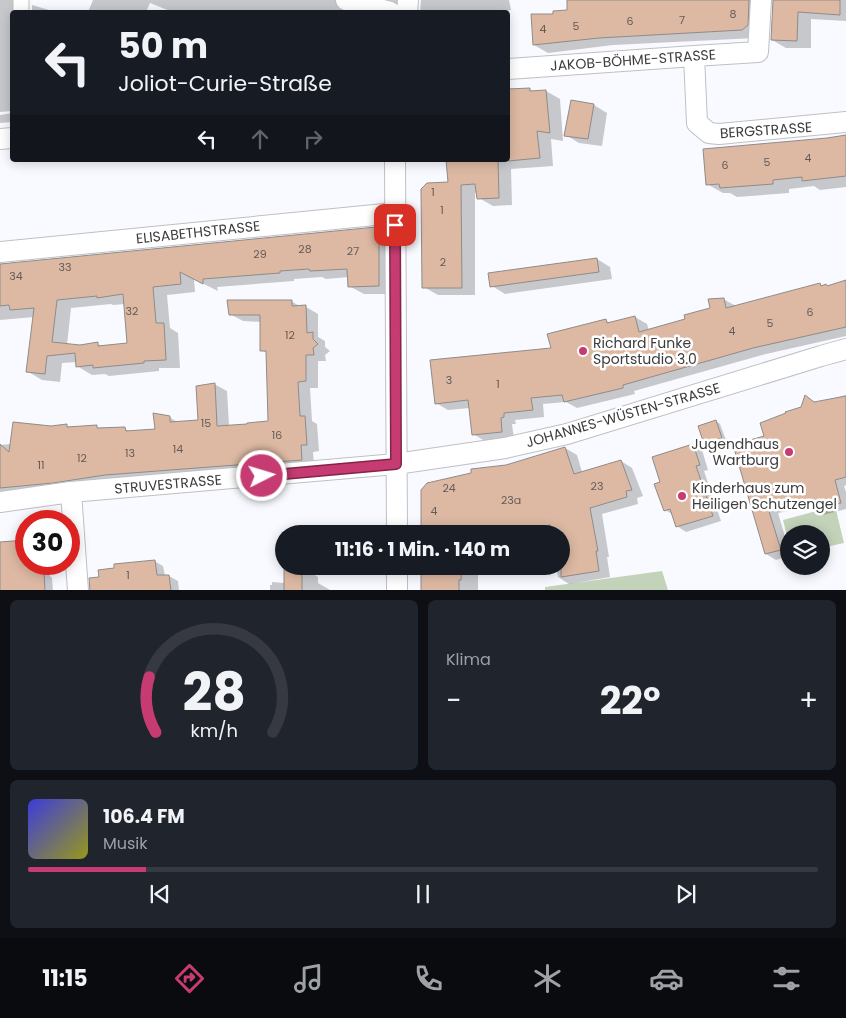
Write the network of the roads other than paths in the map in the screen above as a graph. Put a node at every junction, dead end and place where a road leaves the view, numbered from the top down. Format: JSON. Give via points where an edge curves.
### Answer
{"nodes":[{"id":1,"x":346,"y":0,"type":"edge"},
{"id":2,"x":761,"y":0,"type":"edge"},
{"id":3,"x":383,"y":10,"type":"edge"},
{"id":4,"x":694,"y":56,"type":"junction"},
{"id":5,"x":510,"y":69,"type":"edge"},
{"id":6,"x":846,"y":122,"type":"edge"},
{"id":7,"x":396,"y":162,"type":"edge"},
{"id":8,"x":395,"y":213,"type":"junction"},
{"id":9,"x":0,"y":252,"type":"edge"},
{"id":10,"x":846,"y":349,"type":"edge"},
{"id":11,"x":396,"y":464,"type":"junction"},
{"id":12,"x":71,"y":492,"type":"junction"},
{"id":13,"x":0,"y":502,"type":"edge"},
{"id":14,"x":396,"y":525,"type":"edge"},
{"id":15,"x":397,"y":575,"type":"edge"},
{"id":16,"x":78,"y":590,"type":"edge"},
{"id":17,"x":397,"y":590,"type":"edge"}],
"edges":[{"from":1,"to":3,"type":"street"},
{"from":2,"to":4,"type":"street","name":"JAKOB-BÖHME-STRASSE","via":[[758,52]]},
{"from":4,"to":5,"type":"street","name":"JAKOB-BÖHME-STRASSE"},
{"from":4,"to":6,"type":"street","name":"BERGSTRASSE","via":[[697,123],[709,133]]},
{"from":7,"to":8,"type":"street"},
{"from":8,"to":9,"type":"street","name":"ELISABETHSTRASSE"},
{"from":8,"to":11,"type":"street"},
{"from":10,"to":11,"type":"street","name":"JOHANNES-WÜSTEN-STRASSE","via":[[537,442]]},
{"from":11,"to":12,"type":"street","name":"STRUVESTRASSE"},
{"from":11,"to":14,"type":"street"},
{"from":12,"to":13,"type":"street","name":"STRUVESTRASSE"},
{"from":12,"to":16,"type":"street"},
{"from":15,"to":17,"type":"street"}]}
